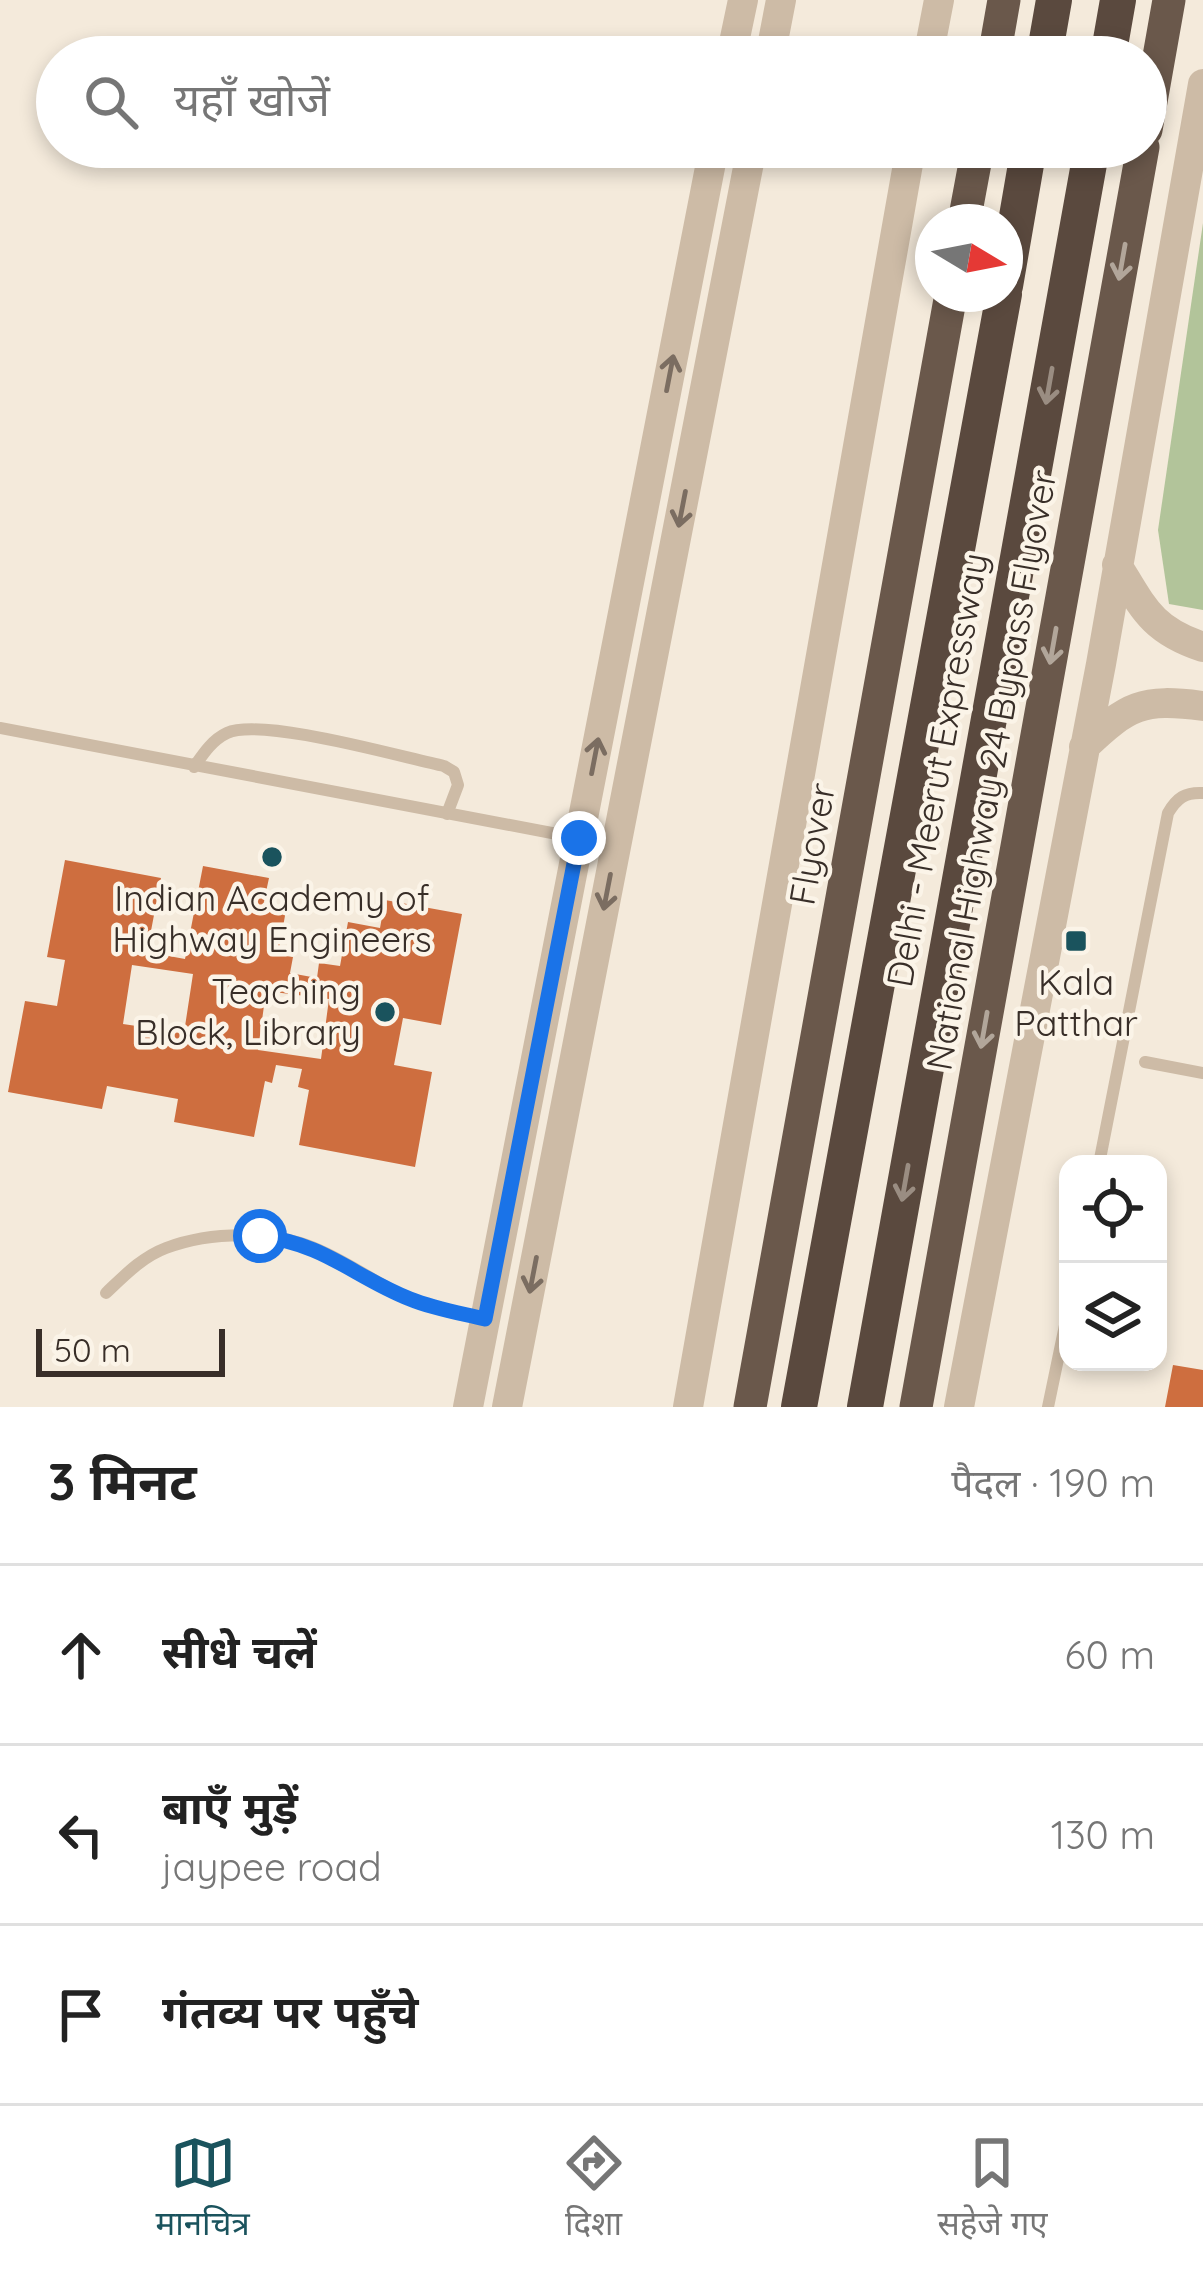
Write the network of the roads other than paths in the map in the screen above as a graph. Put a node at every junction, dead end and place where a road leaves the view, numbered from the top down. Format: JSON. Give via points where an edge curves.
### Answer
{"nodes":[{"id":1,"x":742,"y":0,"type":"edge"},
{"id":2,"x":781,"y":0,"type":"edge"},
{"id":3,"x":939,"y":0,"type":"edge"},
{"id":4,"x":1004,"y":0,"type":"edge"},
{"id":5,"x":1054,"y":0,"type":"edge"},
{"id":6,"x":1118,"y":0,"type":"edge"},
{"id":7,"x":1169,"y":0,"type":"edge"},
{"id":8,"x":735,"y":36,"type":"edge"},
{"id":9,"x":774,"y":36,"type":"edge"},
{"id":10,"x":932,"y":36,"type":"edge"},
{"id":11,"x":998,"y":36,"type":"edge"},
{"id":12,"x":1048,"y":36,"type":"edge"},
{"id":13,"x":1112,"y":36,"type":"edge"},
{"id":14,"x":1163,"y":36,"type":"edge"},
{"id":15,"x":1203,"y":84,"type":"edge"},
{"id":16,"x":710,"y":168,"type":"edge"},
{"id":17,"x":748,"y":168,"type":"edge"},
{"id":18,"x":907,"y":168,"type":"edge"},
{"id":19,"x":974,"y":168,"type":"edge"},
{"id":20,"x":1025,"y":168,"type":"edge"},
{"id":21,"x":1088,"y":168,"type":"edge"},
{"id":22,"x":1139,"y":168,"type":"edge"},
{"id":23,"x":967,"y":204,"type":"edge"},
{"id":24,"x":1019,"y":204,"type":"edge"},
{"id":25,"x":948,"y":312,"type":"edge"},
{"id":26,"x":1000,"y":312,"type":"edge"},
{"id":27,"x":1117,"y":565,"type":"junction"},
{"id":28,"x":1203,"y":647,"type":"edge"},
{"id":29,"x":1203,"y":706,"type":"edge"},
{"id":30,"x":0,"y":728,"type":"edge"},
{"id":31,"x":1084,"y":747,"type":"junction"},
{"id":32,"x":194,"y":767,"type":"junction"},
{"id":33,"x":1203,"y":793,"type":"edge"},
{"id":34,"x":447,"y":814,"type":"junction"},
{"id":35,"x":579,"y":838,"type":"junction"},
{"id":36,"x":545,"y":1011,"type":"junction"},
{"id":37,"x":583,"y":1019,"type":"junction"},
{"id":38,"x":1145,"y":1062,"type":"dead end"},
{"id":39,"x":1203,"y":1073,"type":"edge"},
{"id":40,"x":1101,"y":1155,"type":"edge"},
{"id":41,"x":106,"y":1293,"type":"dead end"},
{"id":42,"x":485,"y":1319,"type":"junction"},
{"id":43,"x":1059,"y":1354,"type":"edge"},
{"id":44,"x":468,"y":1407,"type":"edge"},
{"id":45,"x":507,"y":1407,"type":"edge"},
{"id":46,"x":688,"y":1407,"type":"edge"},
{"id":47,"x":750,"y":1407,"type":"edge"},
{"id":48,"x":799,"y":1407,"type":"edge"},
{"id":49,"x":865,"y":1407,"type":"edge"},
{"id":50,"x":916,"y":1407,"type":"edge"},
{"id":51,"x":959,"y":1407,"type":"edge"},
{"id":52,"x":1048,"y":1407,"type":"edge"}],
"edges":[{"from":1,"to":8,"type":"street"},
{"from":2,"to":9,"type":"street"},
{"from":3,"to":10,"type":"street"},
{"from":4,"to":11,"type":"highway"},
{"from":5,"to":12,"type":"highway"},
{"from":6,"to":13,"type":"highway"},
{"from":7,"to":14,"type":"highway"},
{"from":15,"to":27,"type":"street"},
{"from":35,"to":16,"type":"street","one_way":true},
{"from":17,"to":37,"type":"street","one_way":true},
{"from":18,"to":46,"type":"street"},
{"from":19,"to":23,"type":"highway"},
{"from":20,"to":24,"type":"highway","name":"Delhi - Meerut Expressway"},
{"from":21,"to":49,"type":"highway","name":"Delhi - Meerut Expressway","one_way":true},
{"from":22,"to":50,"type":"highway","name":"National Highway 24 Bypass Flyover","one_way":true},
{"from":25,"to":47,"type":"highway","name":"Flyover"},
{"from":26,"to":48,"type":"highway","name":"Delhi - Meerut Expressway"},
{"from":27,"to":28,"type":"street","via":[[1159,626]]},
{"from":27,"to":31,"type":"street"},
{"from":29,"to":31,"type":"street","via":[[1142,704]]},
{"from":30,"to":32,"type":"lane"},
{"from":31,"to":51,"type":"street"},
{"from":32,"to":34,"type":"lane"},
{"from":32,"to":34,"type":"lane","via":[[224,734],[297,734],[444,766],[458,785]]},
{"from":33,"to":40,"type":"lane","via":[[1184,795],[1168,813]]},
{"from":34,"to":35,"type":"lane"},
{"from":35,"to":36,"type":"street"},
{"from":36,"to":37,"type":"street"},
{"from":36,"to":42,"type":"street"},
{"from":37,"to":45,"type":"street","one_way":true},
{"from":38,"to":39,"type":"lane"},
{"from":41,"to":42,"type":"lane","via":[[164,1249],[260,1236],[320,1250],[406,1298]]},
{"from":42,"to":44,"type":"street"},
{"from":43,"to":52,"type":"lane"}]}
